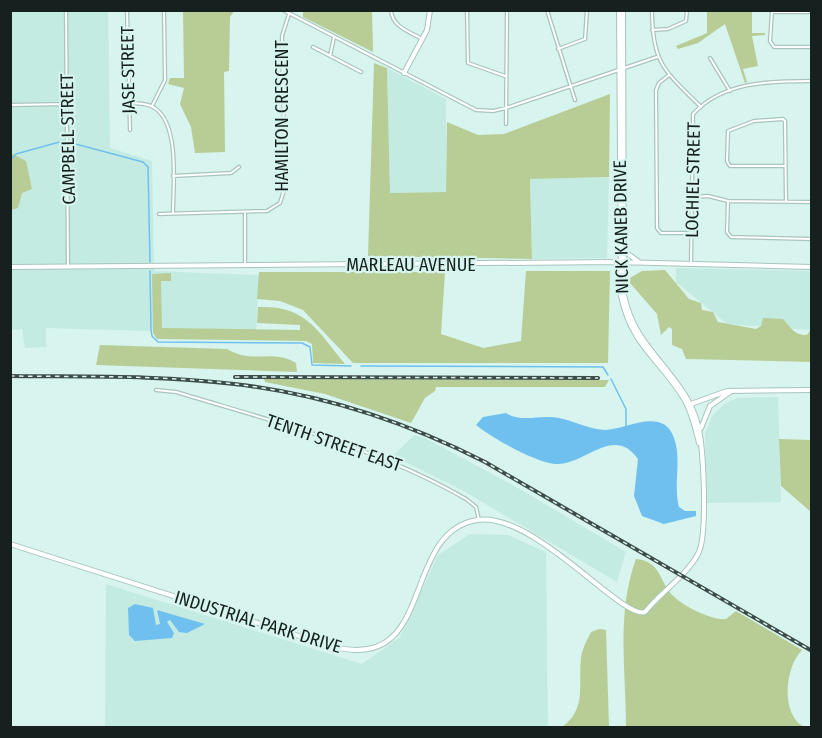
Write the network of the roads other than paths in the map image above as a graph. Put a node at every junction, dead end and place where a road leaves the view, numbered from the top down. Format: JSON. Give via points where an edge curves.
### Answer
{"nodes":[{"id":1,"x":66,"y":10,"type":"edge"},
{"id":2,"x":127,"y":10,"type":"edge"},
{"id":3,"x":164,"y":10,"type":"edge"},
{"id":4,"x":283,"y":10,"type":"edge"},
{"id":5,"x":391,"y":10,"type":"edge"},
{"id":6,"x":430,"y":10,"type":"edge"},
{"id":7,"x":467,"y":10,"type":"edge"},
{"id":8,"x":507,"y":10,"type":"edge"},
{"id":9,"x":547,"y":10,"type":"edge"},
{"id":10,"x":587,"y":10,"type":"edge"},
{"id":11,"x":621,"y":10,"type":"edge"},
{"id":12,"x":652,"y":10,"type":"edge"},
{"id":13,"x":687,"y":10,"type":"edge"},
{"id":14,"x":812,"y":12,"type":"edge"},
{"id":15,"x":290,"y":14,"type":"junction"},
{"id":16,"x":652,"y":30,"type":"junction"},
{"id":17,"x":334,"y":37,"type":"junction"},
{"id":18,"x":422,"y":39,"type":"junction"},
{"id":19,"x":313,"y":47,"type":"dead end"},
{"id":20,"x":812,"y":47,"type":"edge"},
{"id":21,"x":558,"y":49,"type":"junction"},
{"id":22,"x":330,"y":56,"type":"junction"},
{"id":23,"x":657,"y":57,"type":"junction"},
{"id":24,"x":710,"y":58,"type":"dead end"},
{"id":25,"x":621,"y":68,"type":"junction"},
{"id":26,"x":361,"y":72,"type":"dead end"},
{"id":27,"x":404,"y":73,"type":"junction"},
{"id":28,"x":669,"y":75,"type":"junction"},
{"id":29,"x":506,"y":76,"type":"junction"},
{"id":30,"x":812,"y":81,"type":"edge"},
{"id":31,"x":570,"y":85,"type":"junction"},
{"id":32,"x":730,"y":91,"type":"junction"},
{"id":33,"x":575,"y":100,"type":"dead end"},
{"id":34,"x":128,"y":103,"type":"junction"},
{"id":35,"x":67,"y":104,"type":"junction"},
{"id":36,"x":10,"y":105,"type":"edge"},
{"id":37,"x":152,"y":106,"type":"junction"},
{"id":38,"x":701,"y":107,"type":"junction"},
{"id":39,"x":506,"y":108,"type":"junction"},
{"id":40,"x":506,"y":124,"type":"dead end"},
{"id":41,"x":130,"y":129,"type":"dead end"},
{"id":42,"x":239,"y":166,"type":"dead end"},
{"id":43,"x":785,"y":166,"type":"junction"},
{"id":44,"x":173,"y":176,"type":"junction"},
{"id":45,"x":692,"y":197,"type":"junction"},
{"id":46,"x":728,"y":201,"type":"junction"},
{"id":47,"x":786,"y":202,"type":"junction"},
{"id":48,"x":812,"y":202,"type":"edge"},
{"id":49,"x":245,"y":212,"type":"junction"},
{"id":50,"x":173,"y":213,"type":"junction"},
{"id":51,"x":159,"y":214,"type":"dead end"},
{"id":52,"x":693,"y":232,"type":"junction"},
{"id":53,"x":812,"y":239,"type":"edge"},
{"id":54,"x":623,"y":251,"type":"junction"},
{"id":55,"x":621,"y":263,"type":"junction"},
{"id":56,"x":640,"y":263,"type":"junction"},
{"id":57,"x":691,"y":264,"type":"junction"},
{"id":58,"x":245,"y":266,"type":"junction"},
{"id":59,"x":10,"y":267,"type":"edge"},
{"id":60,"x":68,"y":267,"type":"junction"},
{"id":61,"x":812,"y":267,"type":"edge"},
{"id":62,"x":156,"y":390,"type":"dead end"},
{"id":63,"x":739,"y":390,"type":"junction"},
{"id":64,"x":812,"y":390,"type":"edge"},
{"id":65,"x":689,"y":405,"type":"junction"},
{"id":66,"x":701,"y":438,"type":"junction"},
{"id":67,"x":701,"y":456,"type":"junction"},
{"id":68,"x":479,"y":520,"type":"junction"},
{"id":69,"x":10,"y":544,"type":"edge"}],
"edges":[{"from":1,"to":35,"type":"street","name":"CAMPBELL STREET"},
{"from":2,"to":34,"type":"street","name":"JASE STREET"},
{"from":3,"to":37,"type":"street","via":[[165,80]]},
{"from":4,"to":15,"type":"street"},
{"from":5,"to":18,"type":"street","via":[[399,26]]},
{"from":6,"to":18,"type":"street","via":[[430,22]]},
{"from":7,"to":29,"type":"street","via":[[468,63]]},
{"from":8,"to":29,"type":"street"},
{"from":9,"to":21,"type":"street"},
{"from":10,"to":21,"type":"street","via":[[585,39]]},
{"from":11,"to":25,"type":"street","name":"NICK KANEB DRIVE"},
{"from":12,"to":16,"type":"street"},
{"from":13,"to":16,"type":"street","via":[[686,21],[681,25]]},
{"from":14,"to":20,"type":"street","via":[[772,12],[770,41],[774,47]]},
{"from":15,"to":17,"type":"street"},
{"from":15,"to":49,"type":"street","name":"HAMILTON CRESCENT","via":[[282,36],[283,197],[275,208]]},
{"from":16,"to":23,"type":"street"},
{"from":17,"to":22,"type":"street"},
{"from":17,"to":27,"type":"street"},
{"from":18,"to":27,"type":"street"},
{"from":19,"to":22,"type":"street"},
{"from":21,"to":31,"type":"street"},
{"from":22,"to":26,"type":"street"},
{"from":23,"to":25,"type":"street"},
{"from":23,"to":28,"type":"street"},
{"from":24,"to":32,"type":"street"},
{"from":25,"to":31,"type":"street"},
{"from":25,"to":54,"type":"street","name":"NICK KANEB DRIVE"},
{"from":25,"to":55,"type":"street","name":"NICK KANEB DRIVE"},
{"from":27,"to":39,"type":"street","via":[[476,110]]},
{"from":28,"to":38,"type":"street"},
{"from":28,"to":52,"type":"street","via":[[659,83],[656,93],[657,228],[661,233]]},
{"from":29,"to":39,"type":"street"},
{"from":30,"to":32,"type":"street","name":"LOCHIEL STREET","via":[[764,82]]},
{"from":31,"to":33,"type":"street"},
{"from":31,"to":39,"type":"street"},
{"from":32,"to":38,"type":"street","name":"LOCHIEL STREET"},
{"from":34,"to":37,"type":"street"},
{"from":34,"to":41,"type":"street","name":"JASE STREET"},
{"from":35,"to":36,"type":"street"},
{"from":35,"to":60,"type":"street","name":"CAMPBELL STREET"},
{"from":37,"to":44,"type":"street","via":[[170,128]]},
{"from":38,"to":45,"type":"street","name":"LOCHIEL STREET","via":[[692,118]]},
{"from":39,"to":40,"type":"street"},
{"from":42,"to":44,"type":"street","via":[[231,174]]},
{"from":43,"to":43,"type":"street","via":[[783,119],[754,121],[728,131],[730,166]]},
{"from":43,"to":47,"type":"street"},
{"from":44,"to":50,"type":"street"},
{"from":45,"to":46,"type":"street"},
{"from":45,"to":52,"type":"street","name":"LOCHIEL STREET"},
{"from":46,"to":47,"type":"street"},
{"from":46,"to":53,"type":"street","via":[[731,237]]},
{"from":47,"to":48,"type":"street"},
{"from":49,"to":50,"type":"street","name":"HAMILTON CRESCENT"},
{"from":49,"to":58,"type":"street"},
{"from":50,"to":51,"type":"street","name":"HAMILTON CRESCENT"},
{"from":52,"to":57,"type":"street","name":"LOCHIEL STREET"},
{"from":54,"to":55,"type":"street","name":"NICK KANEB DRIVE"},
{"from":54,"to":56,"type":"street"},
{"from":55,"to":56,"type":"street","name":"MARLEAU AVENUE"},
{"from":55,"to":58,"type":"street","name":"MARLEAU AVENUE"},
{"from":55,"to":65,"type":"street","name":"NICK KANEB DRIVE","via":[[624,296],[636,330]]},
{"from":56,"to":57,"type":"street","name":"MARLEAU AVENUE"},
{"from":57,"to":61,"type":"street","name":"MARLEAU AVENUE"},
{"from":58,"to":60,"type":"street","name":"MARLEAU AVENUE"},
{"from":59,"to":60,"type":"street","name":"MARLEAU AVENUE"},
{"from":62,"to":68,"type":"street","name":"TENTH STREET EAST","via":[[176,392],[388,459],[466,499],[476,507]]},
{"from":63,"to":64,"type":"street"},
{"from":63,"to":65,"type":"street","via":[[718,392]]},
{"from":63,"to":66,"type":"street","via":[[722,395],[710,406],[703,417]]},
{"from":65,"to":66,"type":"street","name":"NICK KANEB DRIVE"},
{"from":65,"to":67,"type":"street","name":"NICK KANEB DRIVE"},
{"from":66,"to":67,"type":"street","name":"NICK KANEB DRIVE"},
{"from":67,"to":68,"type":"street","name":"NICK KANEB DRIVE","via":[[703,528],[699,552],[688,568],[639,613],[615,599],[566,557],[524,532],[506,523]]},
{"from":68,"to":69,"type":"street","name":"INDUSTRIAL PARK DRIVE","via":[[452,531],[436,548],[410,614],[396,633],[380,644],[356,650],[334,647]]}]}
